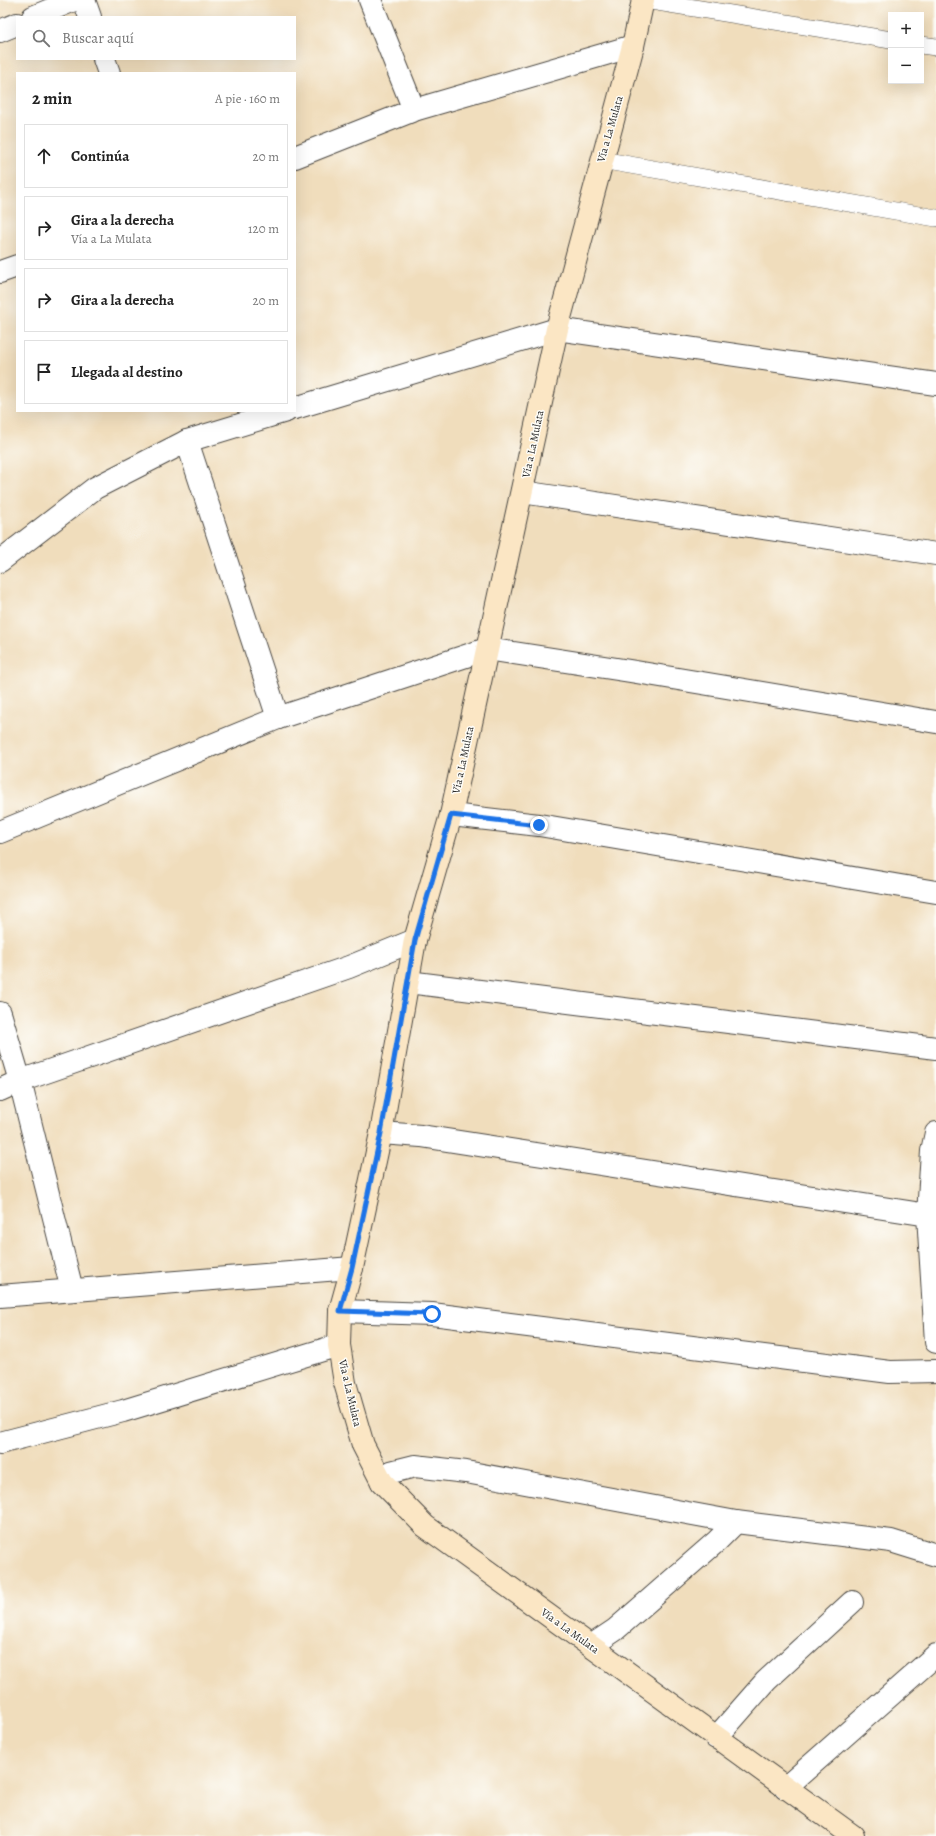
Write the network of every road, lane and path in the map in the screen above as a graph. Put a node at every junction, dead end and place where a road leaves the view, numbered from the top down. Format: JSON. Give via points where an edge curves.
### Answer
{"nodes":[{"id":1,"x":74,"y":0,"type":"edge"},
{"id":2,"x":84,"y":0,"type":"edge"},
{"id":3,"x":370,"y":0,"type":"edge"},
{"id":4,"x":644,"y":0,"type":"edge"},
{"id":5,"x":36,"y":16,"type":"edge"},
{"id":6,"x":90,"y":16,"type":"edge"},
{"id":7,"x":16,"y":24,"type":"edge"},
{"id":8,"x":0,"y":31,"type":"edge"},
{"id":9,"x":888,"y":40,"type":"edge"},
{"id":10,"x":924,"y":45,"type":"edge"},
{"id":11,"x":633,"y":46,"type":"junction"},
{"id":12,"x":936,"y":47,"type":"edge"},
{"id":13,"x":104,"y":60,"type":"edge"},
{"id":14,"x":109,"y":72,"type":"edge"},
{"id":15,"x":414,"y":110,"type":"junction"},
{"id":16,"x":296,"y":157,"type":"edge"},
{"id":17,"x":601,"y":160,"type":"junction"},
{"id":18,"x":936,"y":218,"type":"edge"},
{"id":19,"x":16,"y":266,"type":"edge"},
{"id":20,"x":0,"y":272,"type":"edge"},
{"id":21,"x":557,"y":329,"type":"junction"},
{"id":22,"x":936,"y":384,"type":"edge"},
{"id":23,"x":296,"y":408,"type":"edge"},
{"id":24,"x":283,"y":412,"type":"edge"},
{"id":25,"x":187,"y":441,"type":"junction"},
{"id":26,"x":522,"y":492,"type":"junction"},
{"id":27,"x":936,"y":554,"type":"edge"},
{"id":28,"x":0,"y":561,"type":"edge"},
{"id":29,"x":487,"y":649,"type":"junction"},
{"id":30,"x":278,"y":718,"type":"junction"},
{"id":31,"x":936,"y":722,"type":"edge"},
{"id":32,"x":451,"y":815,"type":"junction"},
{"id":33,"x":0,"y":832,"type":"edge"},
{"id":34,"x":936,"y":892,"type":"edge"},
{"id":35,"x":415,"y":940,"type":"junction"},
{"id":36,"x":408,"y":982,"type":"junction"},
{"id":37,"x":0,"y":1013,"type":"edge"},
{"id":38,"x":936,"y":1048,"type":"edge"},
{"id":39,"x":20,"y":1081,"type":"junction"},
{"id":40,"x":0,"y":1090,"type":"edge"},
{"id":41,"x":381,"y":1133,"type":"junction"},
{"id":42,"x":936,"y":1133,"type":"edge"},
{"id":43,"x":928,"y":1215,"type":"junction"},
{"id":44,"x":352,"y":1268,"type":"junction"},
{"id":45,"x":72,"y":1290,"type":"junction"},
{"id":46,"x":0,"y":1296,"type":"edge"},
{"id":47,"x":340,"y":1311,"type":"junction"},
{"id":48,"x":936,"y":1342,"type":"edge"},
{"id":49,"x":339,"y":1345,"type":"junction"},
{"id":50,"x":936,"y":1371,"type":"edge"},
{"id":51,"x":0,"y":1443,"type":"edge"},
{"id":52,"x":382,"y":1482,"type":"junction"},
{"id":53,"x":736,"y":1522,"type":"junction"},
{"id":54,"x":936,"y":1555,"type":"edge"},
{"id":55,"x":852,"y":1602,"type":"dead end"},
{"id":56,"x":591,"y":1646,"type":"junction"},
{"id":57,"x":936,"y":1655,"type":"edge"},
{"id":58,"x":716,"y":1738,"type":"junction"},
{"id":59,"x":785,"y":1788,"type":"junction"},
{"id":60,"x":853,"y":1836,"type":"edge"}],
"edges":[{"from":1,"to":5,"type":"street"},
{"from":2,"to":6,"type":"street"},
{"from":3,"to":15,"type":"street"},
{"from":4,"to":9,"type":"lane"},
{"from":4,"to":11,"type":"street","name":"Vía a La Mulata"},
{"from":7,"to":8,"type":"street"},
{"from":10,"to":12,"type":"lane"},
{"from":11,"to":15,"type":"street"},
{"from":11,"to":17,"type":"street","name":"Vía a La Mulata"},
{"from":13,"to":14,"type":"street"},
{"from":15,"to":16,"type":"street"},
{"from":17,"to":18,"type":"lane"},
{"from":17,"to":21,"type":"street","name":"Vía a La Mulata"},
{"from":19,"to":20,"type":"street"},
{"from":21,"to":22,"type":"street"},
{"from":21,"to":23,"type":"street"},
{"from":21,"to":26,"type":"street","name":"Vía a La Mulata"},
{"from":24,"to":25,"type":"street"},
{"from":25,"to":28,"type":"street","via":[[95,488]]},
{"from":25,"to":30,"type":"street"},
{"from":26,"to":27,"type":"street"},
{"from":26,"to":29,"type":"street","name":"Vía a La Mulata"},
{"from":29,"to":30,"type":"street"},
{"from":29,"to":31,"type":"street"},
{"from":29,"to":32,"type":"street","name":"Vía a La Mulata"},
{"from":30,"to":33,"type":"street"},
{"from":32,"to":34,"type":"street","via":[[539,825]]},
{"from":32,"to":35,"type":"street","name":"Vía a La Mulata"},
{"from":35,"to":36,"type":"street","name":"Vía a La Mulata"},
{"from":35,"to":39,"type":"street","via":[[349,967]]},
{"from":36,"to":38,"type":"street"},
{"from":36,"to":41,"type":"street","name":"Vía a La Mulata"},
{"from":37,"to":39,"type":"street"},
{"from":39,"to":40,"type":"street"},
{"from":39,"to":45,"type":"street"},
{"from":41,"to":43,"type":"street","via":[[421,1136]]},
{"from":41,"to":44,"type":"street","name":"Vía a La Mulata"},
{"from":42,"to":43,"type":"street","via":[[932,1151]]},
{"from":43,"to":48,"type":"street"},
{"from":44,"to":45,"type":"street"},
{"from":44,"to":47,"type":"street","name":"Vía a La Mulata"},
{"from":45,"to":46,"type":"street"},
{"from":47,"to":49,"type":"street","name":"Vía a La Mulata"},
{"from":47,"to":50,"type":"street","via":[[432,1314],[890,1372]]},
{"from":49,"to":51,"type":"street","via":[[123,1411]]},
{"from":49,"to":52,"type":"street","name":"Vía a La Mulata","via":[[346,1383],[363,1444]]},
{"from":52,"to":53,"type":"street","via":[[391,1472],[415,1466],[466,1472]]},
{"from":52,"to":56,"type":"street","name":"Vía a La Mulata","via":[[425,1526]]},
{"from":53,"to":54,"type":"street","via":[[890,1541]]},
{"from":53,"to":56,"type":"street","via":[[615,1630]]},
{"from":55,"to":58,"type":"street","via":[[766,1681]]},
{"from":56,"to":58,"type":"street","name":"Vía a La Mulata"},
{"from":57,"to":59,"type":"street"},
{"from":58,"to":59,"type":"street","name":"Vía a La Mulata"},
{"from":59,"to":60,"type":"street","name":"Vía a La Mulata"}]}
